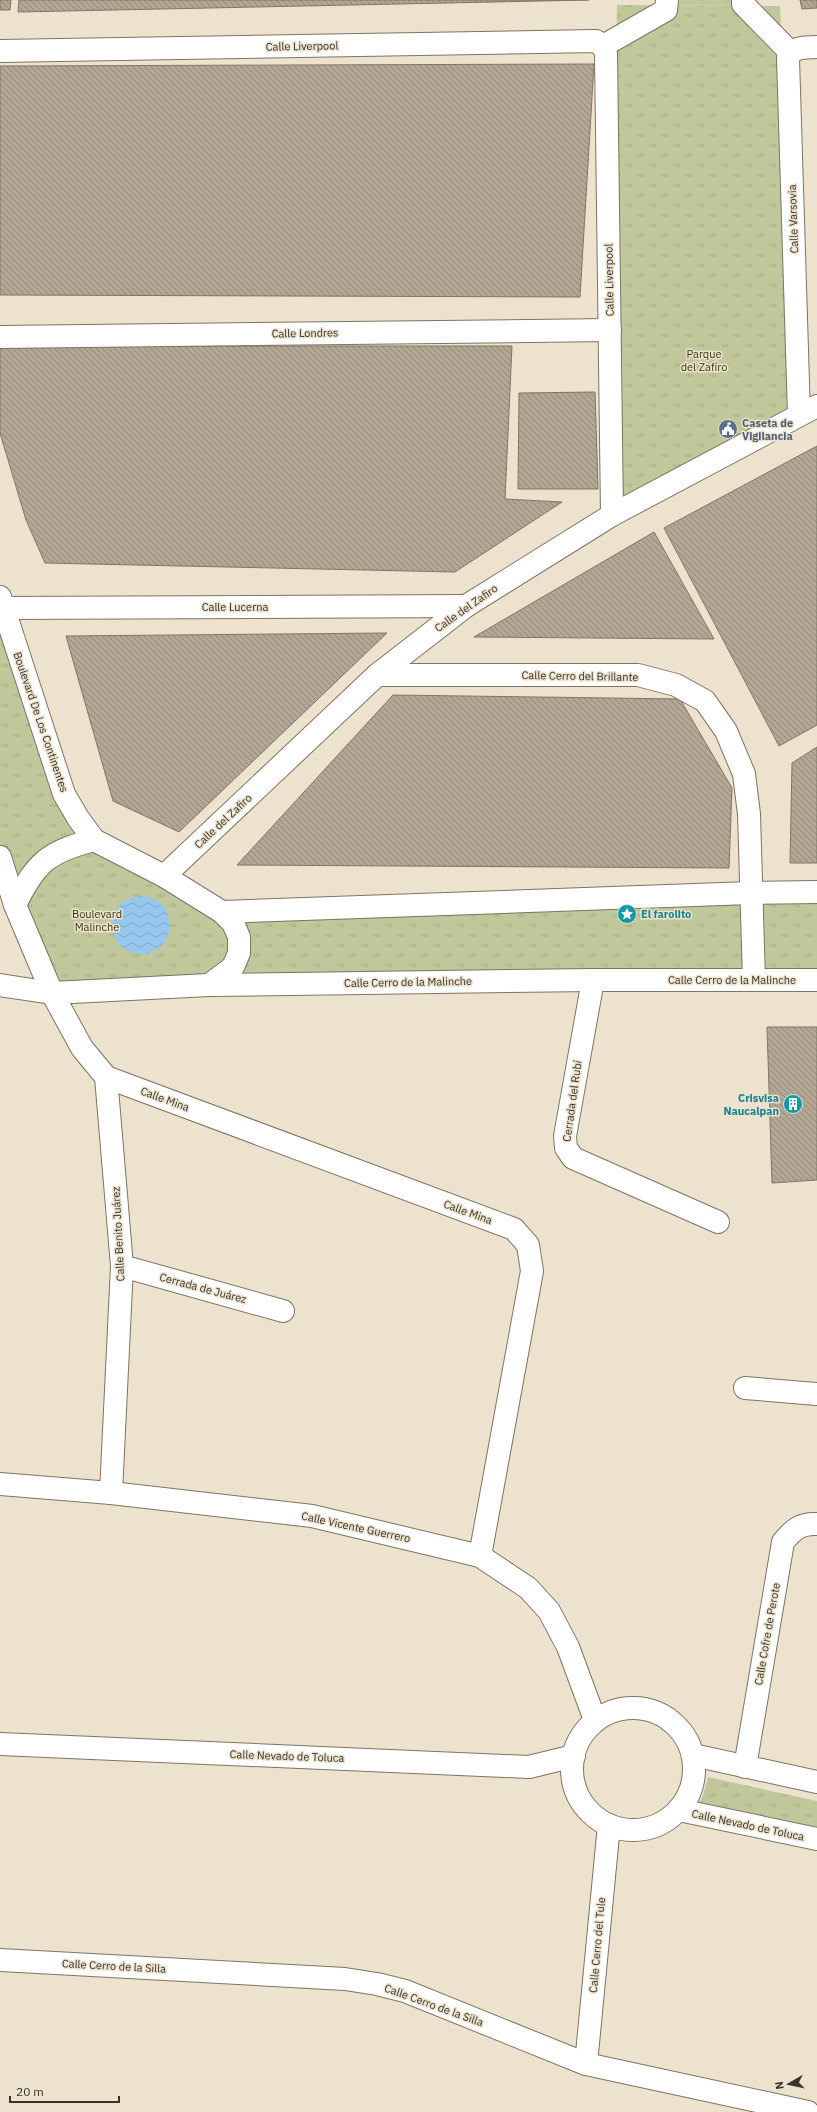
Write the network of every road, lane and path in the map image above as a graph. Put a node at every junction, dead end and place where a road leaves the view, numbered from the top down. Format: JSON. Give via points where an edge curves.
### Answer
{"nodes":[{"id":1,"x":667,"y":0,"type":"edge"},
{"id":2,"x":743,"y":0,"type":"edge"},
{"id":3,"x":603,"y":46,"type":"junction"},
{"id":4,"x":817,"y":47,"type":"edge"},
{"id":5,"x":0,"y":51,"type":"edge"},
{"id":6,"x":790,"y":52,"type":"junction"},
{"id":7,"x":610,"y":330,"type":"junction"},
{"id":8,"x":0,"y":337,"type":"edge"},
{"id":9,"x":808,"y":411,"type":"edge"},
{"id":10,"x":612,"y":515,"type":"junction"},
{"id":11,"x":1,"y":602,"type":"edge"},
{"id":12,"x":466,"y":606,"type":"junction"},
{"id":13,"x":378,"y":675,"type":"junction"},
{"id":14,"x":94,"y":840,"type":"junction"},
{"id":15,"x":0,"y":858,"type":"edge"},
{"id":16,"x":164,"y":876,"type":"junction"},
{"id":17,"x":817,"y":892,"type":"edge"},
{"id":18,"x":750,"y":893,"type":"junction"},
{"id":19,"x":15,"y":905,"type":"junction"},
{"id":20,"x":222,"y":912,"type":"junction"},
{"id":21,"x":593,"y":980,"type":"junction"},
{"id":22,"x":754,"y":980,"type":"junction"},
{"id":23,"x":817,"y":980,"type":"edge"},
{"id":24,"x":0,"y":985,"type":"edge"},
{"id":25,"x":209,"y":985,"type":"junction"},
{"id":26,"x":52,"y":993,"type":"junction"},
{"id":27,"x":106,"y":1077,"type":"junction"},
{"id":28,"x":718,"y":1222,"type":"dead end"},
{"id":29,"x":122,"y":1266,"type":"junction"},
{"id":30,"x":283,"y":1311,"type":"dead end"},
{"id":31,"x":745,"y":1388,"type":"dead end"},
{"id":32,"x":817,"y":1394,"type":"edge"},
{"id":33,"x":0,"y":1484,"type":"edge"},
{"id":34,"x":111,"y":1493,"type":"junction"},
{"id":35,"x":817,"y":1524,"type":"edge"},
{"id":36,"x":480,"y":1556,"type":"junction"},
{"id":37,"x":595,"y":1720,"type":"junction"},
{"id":38,"x":0,"y":1744,"type":"edge"},
{"id":39,"x":693,"y":1755,"type":"junction"},
{"id":40,"x":574,"y":1756,"type":"junction"},
{"id":41,"x":745,"y":1767,"type":"junction"},
{"id":42,"x":817,"y":1782,"type":"edge"},
{"id":43,"x":679,"y":1810,"type":"junction"},
{"id":44,"x":609,"y":1825,"type":"junction"},
{"id":45,"x":817,"y":1839,"type":"edge"},
{"id":46,"x":0,"y":1960,"type":"edge"},
{"id":47,"x":586,"y":2064,"type":"junction"},
{"id":48,"x":808,"y":2112,"type":"edge"}],
"edges":[{"from":1,"to":3,"type":"street","via":[[666,10]]},
{"from":2,"to":6,"type":"street","via":[[743,4]]},
{"from":3,"to":5,"type":"street","name":"Calle Liverpool","via":[[596,41]]},
{"from":3,"to":7,"type":"street","name":"Calle Liverpool","via":[[606,54]]},
{"from":4,"to":6,"type":"street","via":[[796,48]]},
{"from":6,"to":9,"type":"street","name":"Calle Varsovia","via":[[788,58]]},
{"from":7,"to":8,"type":"street","name":"Calle Londres"},
{"from":7,"to":10,"type":"street","name":"Calle Liverpool"},
{"from":9,"to":10,"type":"street","name":"Calle del Zafiro"},
{"from":10,"to":12,"type":"street","name":"Calle del Zafiro"},
{"from":11,"to":12,"type":"street","name":"Calle Lucerna"},
{"from":11,"to":14,"type":"street","name":"Boulevard De Los Continentes","via":[[64,794]]},
{"from":12,"to":13,"type":"street","name":"Calle del Zafiro"},
{"from":13,"to":16,"type":"street","name":"Calle del Zafiro"},
{"from":13,"to":18,"type":"street","name":"Calle Cerro del Brillante","via":[[638,676],[676,684],[705,701],[726,731],[744,774],[749,814]]},
{"from":14,"to":16,"type":"street","name":"Boulevard De Los Continentes"},
{"from":14,"to":19,"type":"street","via":[[66,847],[52,855],[30,877]]},
{"from":15,"to":19,"type":"street"},
{"from":16,"to":20,"type":"street","name":"Boulevard De Los Continentes"},
{"from":17,"to":18,"type":"street"},
{"from":18,"to":20,"type":"street"},
{"from":18,"to":22,"type":"street","name":"Calle Cerro del Brillante"},
{"from":19,"to":26,"type":"street"},
{"from":20,"to":25,"type":"street","name":"Boulevard De Los Continentes","via":[[233,923],[239,937],[240,953],[233,967]]},
{"from":21,"to":22,"type":"street","name":"Calle Cerro de la Malinche"},
{"from":21,"to":25,"type":"street","name":"Calle Cerro de la Malinche"},
{"from":21,"to":28,"type":"street","name":"Cerrada del Rubí","via":[[565,1136],[566,1148],[573,1158]]},
{"from":22,"to":23,"type":"street","name":"Calle Cerro de la Malinche"},
{"from":24,"to":26,"type":"street","name":"Calle Cerro de la Malinche"},
{"from":25,"to":26,"type":"street","name":"Calle Cerro de la Malinche"},
{"from":26,"to":27,"type":"street","via":[[82,1048]]},
{"from":27,"to":29,"type":"street","name":"Calle Benito Juárez"},
{"from":27,"to":36,"type":"street","name":"Calle Mina","via":[[514,1229],[528,1246],[532,1272]]},
{"from":29,"to":30,"type":"street","name":"Cerrada de Juárez"},
{"from":29,"to":34,"type":"street","name":"Calle Benito Juárez"},
{"from":31,"to":32,"type":"street"},
{"from":33,"to":34,"type":"street","name":"Calle Vicente Guerrero"},
{"from":34,"to":36,"type":"street","name":"Calle Vicente Guerrero","via":[[312,1516]]},
{"from":35,"to":41,"type":"street","name":"Calle Cofre de Perote","via":[[795,1528],[783,1542]]},
{"from":36,"to":37,"type":"street","name":"Calle Vicente Guerrero","via":[[528,1588],[549,1611],[568,1647]]},
{"from":37,"to":39,"type":"street","via":[[613,1710],[634,1707],[654,1711],[672,1720],[685,1736]]},
{"from":37,"to":40,"type":"street","via":[[581,1736]]},
{"from":38,"to":40,"type":"street","name":"Calle Nevado de Toluca","via":[[529,1767]]},
{"from":39,"to":41,"type":"street"},
{"from":39,"to":43,"type":"street","via":[[694,1774],[690,1793]]},
{"from":40,"to":44,"type":"street","via":[[573,1777],[579,1797],[591,1813]]},
{"from":41,"to":42,"type":"street"},
{"from":43,"to":44,"type":"street","via":[[664,1822],[647,1829],[627,1830]]},
{"from":43,"to":45,"type":"street","name":"Calle Nevado de Toluca"},
{"from":44,"to":47,"type":"street","name":"Calle Cerro del Tule"},
{"from":46,"to":47,"type":"street","name":"Calle Cerro de la Silla","via":[[345,1979],[377,1984],[405,1991]]},
{"from":47,"to":48,"type":"street","name":"Calle Cerro de la Silla"}]}
